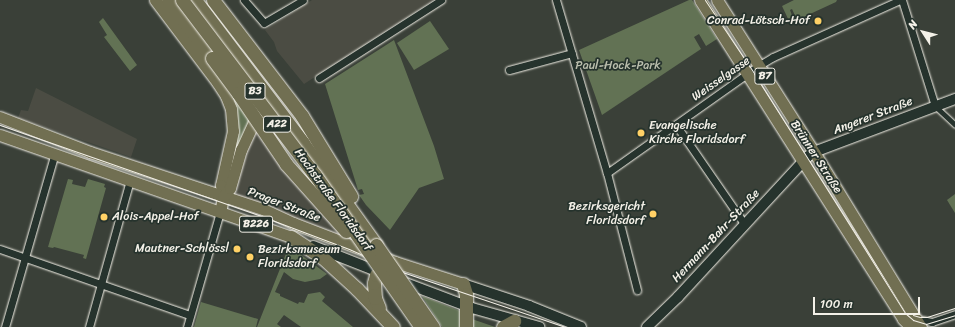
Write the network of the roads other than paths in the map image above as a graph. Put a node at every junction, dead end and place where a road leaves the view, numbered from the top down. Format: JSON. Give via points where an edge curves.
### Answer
{"nodes":[{"id":1,"x":155,"y":0,"type":"edge"},
{"id":2,"x":168,"y":0,"type":"edge"},
{"id":3,"x":182,"y":0,"type":"edge"},
{"id":4,"x":189,"y":0,"type":"edge"},
{"id":5,"x":195,"y":0,"type":"edge"},
{"id":6,"x":213,"y":0,"type":"edge"},
{"id":7,"x":244,"y":0,"type":"edge"},
{"id":8,"x":303,"y":0,"type":"edge"},
{"id":9,"x":440,"y":0,"type":"edge"},
{"id":10,"x":556,"y":0,"type":"edge"},
{"id":11,"x":700,"y":0,"type":"edge"},
{"id":12,"x":716,"y":0,"type":"edge"},
{"id":13,"x":901,"y":0,"type":"edge"},
{"id":14,"x":572,"y":53,"type":"junction"},
{"id":15,"x":758,"y":66,"type":"junction"},
{"id":16,"x":509,"y":70,"type":"dead end"},
{"id":17,"x":747,"y":73,"type":"junction"},
{"id":18,"x":319,"y":78,"type":"dead end"},
{"id":19,"x":955,"y":99,"type":"edge"},
{"id":20,"x":935,"y":106,"type":"junction"},
{"id":21,"x":0,"y":117,"type":"edge"},
{"id":22,"x":676,"y":124,"type":"junction"},
{"id":23,"x":955,"y":125,"type":"edge"},
{"id":24,"x":0,"y":135,"type":"edge"},
{"id":25,"x":814,"y":152,"type":"junction"},
{"id":26,"x":55,"y":153,"type":"junction"},
{"id":27,"x":803,"y":160,"type":"junction"},
{"id":28,"x":607,"y":173,"type":"junction"},
{"id":29,"x":130,"y":180,"type":"junction"},
{"id":30,"x":223,"y":197,"type":"junction"},
{"id":31,"x":220,"y":212,"type":"junction"},
{"id":32,"x":361,"y":223,"type":"junction"},
{"id":33,"x":745,"y":225,"type":"junction"},
{"id":34,"x":291,"y":237,"type":"junction"},
{"id":35,"x":0,"y":249,"type":"edge"},
{"id":36,"x":369,"y":250,"type":"junction"},
{"id":37,"x":24,"y":257,"type":"junction"},
{"id":38,"x":395,"y":262,"type":"junction"},
{"id":39,"x":378,"y":272,"type":"junction"},
{"id":40,"x":463,"y":284,"type":"junction"},
{"id":41,"x":102,"y":285,"type":"junction"},
{"id":42,"x":637,"y":290,"type":"dead end"},
{"id":43,"x":466,"y":306,"type":"junction"},
{"id":44,"x":955,"y":314,"type":"edge"},
{"id":45,"x":190,"y":315,"type":"junction"},
{"id":46,"x":383,"y":315,"type":"junction"},
{"id":47,"x":941,"y":320,"type":"junction"},
{"id":48,"x":508,"y":324,"type":"edge"},
{"id":49,"x":916,"y":324,"type":"edge"},
{"id":50,"x":5,"y":327,"type":"edge"},
{"id":51,"x":89,"y":327,"type":"edge"},
{"id":52,"x":186,"y":327,"type":"edge"},
{"id":53,"x":393,"y":327,"type":"edge"},
{"id":54,"x":421,"y":327,"type":"edge"},
{"id":55,"x":433,"y":327,"type":"edge"},
{"id":56,"x":466,"y":327,"type":"edge"},
{"id":57,"x":539,"y":327,"type":"edge"},
{"id":58,"x":581,"y":327,"type":"edge"},
{"id":59,"x":647,"y":327,"type":"edge"},
{"id":60,"x":934,"y":327,"type":"edge"}],
"edges":[{"from":1,"to":30,"type":"main road","number":"B3","via":[[218,82],[229,102],[233,116],[233,131],[221,185]]},
{"from":2,"to":36,"type":"highway","bridge":true,"via":[[238,92],[296,176],[347,231]]},
{"from":3,"to":36,"type":"highway","name":"Hochstraße Floridsdorf","number":"A22","bridge":true},
{"from":4,"to":30,"type":"main road","number":"B3","via":[[247,76],[258,99],[256,119],[241,150],[230,188]]},
{"from":5,"to":32,"type":"highway","name":"Hochstraße Floridsdorf","number":"A22"},
{"from":6,"to":32,"type":"highway","via":[[314,133],[357,206]]},
{"from":7,"to":8,"type":"street","via":[[261,21],[267,22]]},
{"from":9,"to":18,"type":"street"},
{"from":10,"to":14,"type":"street"},
{"from":11,"to":17,"type":"main road","name":"Brünner Straße","number":"B7"},
{"from":12,"to":15,"type":"main road","name":"Brünner Straße","number":"B7"},
{"from":13,"to":15,"type":"street","name":"Weisselgasse"},
{"from":13,"to":20,"type":"street"},
{"from":14,"to":16,"type":"street"},
{"from":14,"to":28,"type":"street"},
{"from":15,"to":17,"type":"street","name":"Weisselgasse"},
{"from":15,"to":25,"type":"main road","name":"Brünner Straße","number":"B7"},
{"from":17,"to":22,"type":"street","name":"Weisselgasse"},
{"from":17,"to":27,"type":"main road","name":"Brünner Straße","number":"B7"},
{"from":19,"to":20,"type":"main road","name":"Angerer Straße"},
{"from":20,"to":23,"type":"street"},
{"from":20,"to":25,"type":"main road","name":"Angerer Straße"},
{"from":21,"to":30,"type":"main road","name":"Prager Straße","via":[[72,145]]},
{"from":22,"to":28,"type":"street","name":"Weisselgasse"},
{"from":22,"to":33,"type":"street"},
{"from":24,"to":26,"type":"main road"},
{"from":25,"to":27,"type":"main road","name":"Angerer Straße"},
{"from":25,"to":49,"type":"main road","name":"Brünner Straße","number":"B7"},
{"from":26,"to":29,"type":"main road"},
{"from":26,"to":37,"type":"street"},
{"from":27,"to":33,"type":"main road","name":"Hermann-Bahr-Straße"},
{"from":27,"to":49,"type":"main road","name":"Brünner Straße","number":"B7","via":[[903,319]]},
{"from":28,"to":42,"type":"street"},
{"from":29,"to":31,"type":"main road"},
{"from":29,"to":41,"type":"street"},
{"from":30,"to":31,"type":"main road","number":"B3"},
{"from":30,"to":38,"type":"main road","name":"Prager Straße","number":"B226","via":[[265,210]]},
{"from":31,"to":34,"type":"main road","number":"B226"},
{"from":31,"to":45,"type":"street"},
{"from":32,"to":55,"type":"highway","name":"Hochstraße Floridsdorf","number":"A22","bridge":true},
{"from":33,"to":59,"type":"main road","name":"Hermann-Bahr-Straße"},
{"from":34,"to":39,"type":"main road","number":"B226"},
{"from":34,"to":46,"type":"highway","via":[[323,258]]},
{"from":35,"to":37,"type":"street"},
{"from":36,"to":54,"type":"highway","name":"Hochstraße Floridsdorf","number":"A22","bridge":true},
{"from":37,"to":41,"type":"street"},
{"from":37,"to":50,"type":"street"},
{"from":38,"to":39,"type":"highway"},
{"from":38,"to":40,"type":"main road","name":"Prager Straße","number":"B226"},
{"from":39,"to":43,"type":"main road","number":"B226"},
{"from":39,"to":46,"type":"highway","via":[[373,289],[377,305]]},
{"from":40,"to":43,"type":"highway"},
{"from":40,"to":58,"type":"main road","name":"Prager Straße","number":"B226"},
{"from":41,"to":45,"type":"street"},
{"from":41,"to":51,"type":"street"},
{"from":43,"to":48,"type":"main road","number":"B226"},
{"from":43,"to":56,"type":"highway"},
{"from":44,"to":47,"type":"street"},
{"from":45,"to":52,"type":"street"},
{"from":46,"to":53,"type":"highway"},
{"from":47,"to":49,"type":"street"},
{"from":47,"to":60,"type":"street"},
{"from":48,"to":57,"type":"main road","number":"B226"}]}
